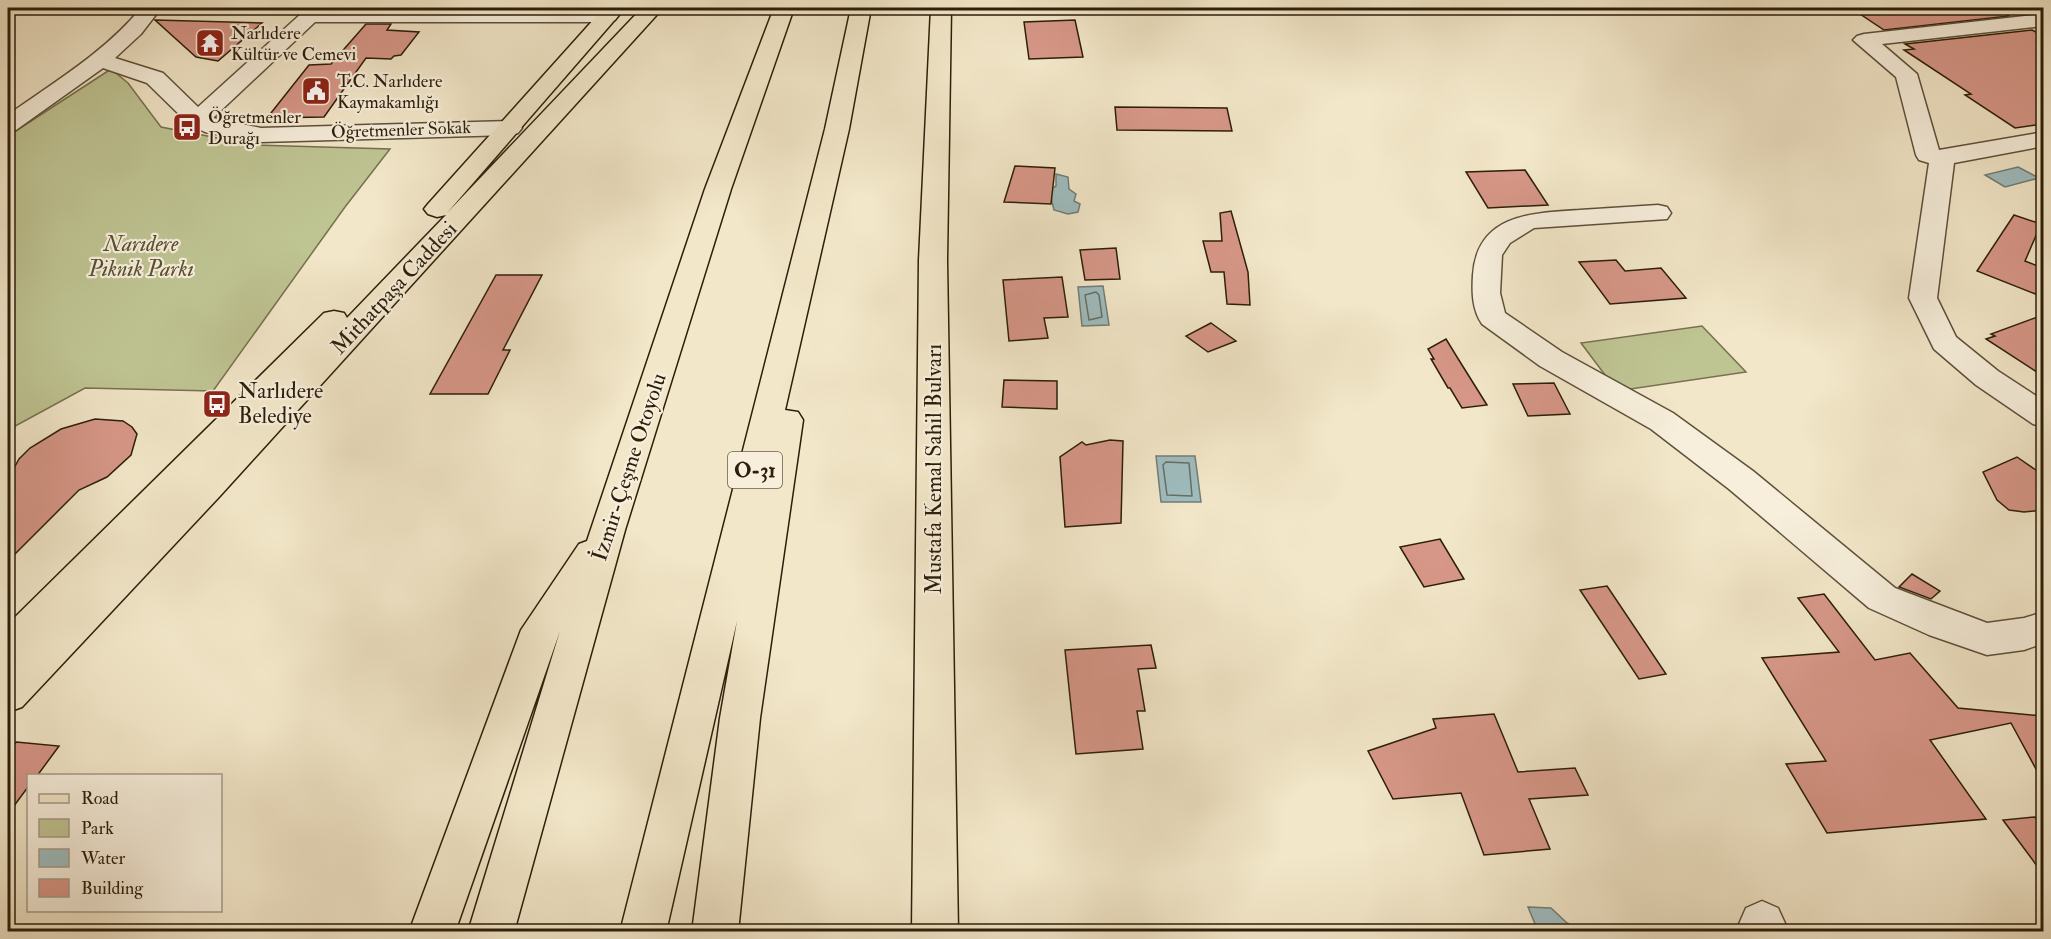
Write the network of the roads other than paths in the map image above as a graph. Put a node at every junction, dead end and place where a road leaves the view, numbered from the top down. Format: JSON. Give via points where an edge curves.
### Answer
{"nodes":[{"id":1,"x":151,"y":8,"type":"edge"},
{"id":2,"x":653,"y":8,"type":"edge"},
{"id":3,"x":784,"y":8,"type":"edge"},
{"id":4,"x":861,"y":8,"type":"edge"},
{"id":5,"x":941,"y":8,"type":"edge"},
{"id":6,"x":399,"y":11,"type":"edge"},
{"id":7,"x":612,"y":12,"type":"edge"},
{"id":8,"x":2043,"y":20,"type":"edge"},
{"id":9,"x":100,"y":60,"type":"junction"},
{"id":10,"x":198,"y":120,"type":"junction"},
{"id":11,"x":8,"y":125,"type":"edge"},
{"id":12,"x":510,"y":128,"type":"junction"},
{"id":13,"x":837,"y":129,"type":"junction"},
{"id":14,"x":2043,"y":140,"type":"edge"},
{"id":15,"x":1942,"y":158,"type":"junction"},
{"id":16,"x":1658,"y":213,"type":"dead end"},
{"id":17,"x":2043,"y":416,"type":"edge"},
{"id":18,"x":608,"y":530,"type":"junction"},
{"id":19,"x":2043,"y":627,"type":"edge"},
{"id":20,"x":8,"y":648,"type":"edge"},
{"id":21,"x":8,"y":695,"type":"edge"},
{"id":22,"x":432,"y":932,"type":"edge"},
{"id":23,"x":491,"y":932,"type":"edge"},
{"id":24,"x":643,"y":932,"type":"edge"},
{"id":25,"x":715,"y":932,"type":"edge"},
{"id":26,"x":935,"y":932,"type":"edge"}],
"edges":[{"from":1,"to":9,"type":"street","via":[[134,30]]},
{"from":2,"to":21,"type":"main road","name":"Mithatpaşa Caddesi","via":[[223,471]]},
{"from":3,"to":18,"type":"main road","name":"İzmir-Çeşme Otoyolu","via":[[718,189]]},
{"from":4,"to":13,"type":"main road","number":"O-31"},
{"from":5,"to":26,"type":"main road","name":"Mustafa Kemal Sahil Bulvarı","via":[[933,261]]},
{"from":6,"to":7,"type":"street"},
{"from":6,"to":10,"type":"street","via":[[310,16]]},
{"from":7,"to":12,"type":"main road","name":"Mithatpaşa Caddesi"},
{"from":8,"to":15,"type":"street","via":[[1864,40],[1906,74],[1928,155]]},
{"from":9,"to":10,"type":"street","name":"Öğretmenler Sokak","via":[[155,78]]},
{"from":9,"to":11,"type":"street"},
{"from":10,"to":12,"type":"street","name":"Öğretmenler Sokak","via":[[213,127],[261,135]]},
{"from":12,"to":20,"type":"main road","name":"Mithatpaşa Caddesi","via":[[320,335]]},
{"from":13,"to":24,"type":"main road","number":"O-31"},
{"from":13,"to":25,"type":"main road","via":[[761,572]]},
{"from":14,"to":15,"type":"street"},
{"from":15,"to":17,"type":"street","via":[[1923,298],[1944,342],[1987,378]]},
{"from":16,"to":19,"type":"street","via":[[1528,221],[1501,237],[1488,255],[1486,293],[1492,317],[1551,359],[1662,422],[1741,480],[1882,598],[1987,639]]},
{"from":18,"to":22,"type":"main road","via":[[540,630]]},
{"from":18,"to":23,"type":"main road","name":"İzmir-Çeşme Otoyolu"}]}
